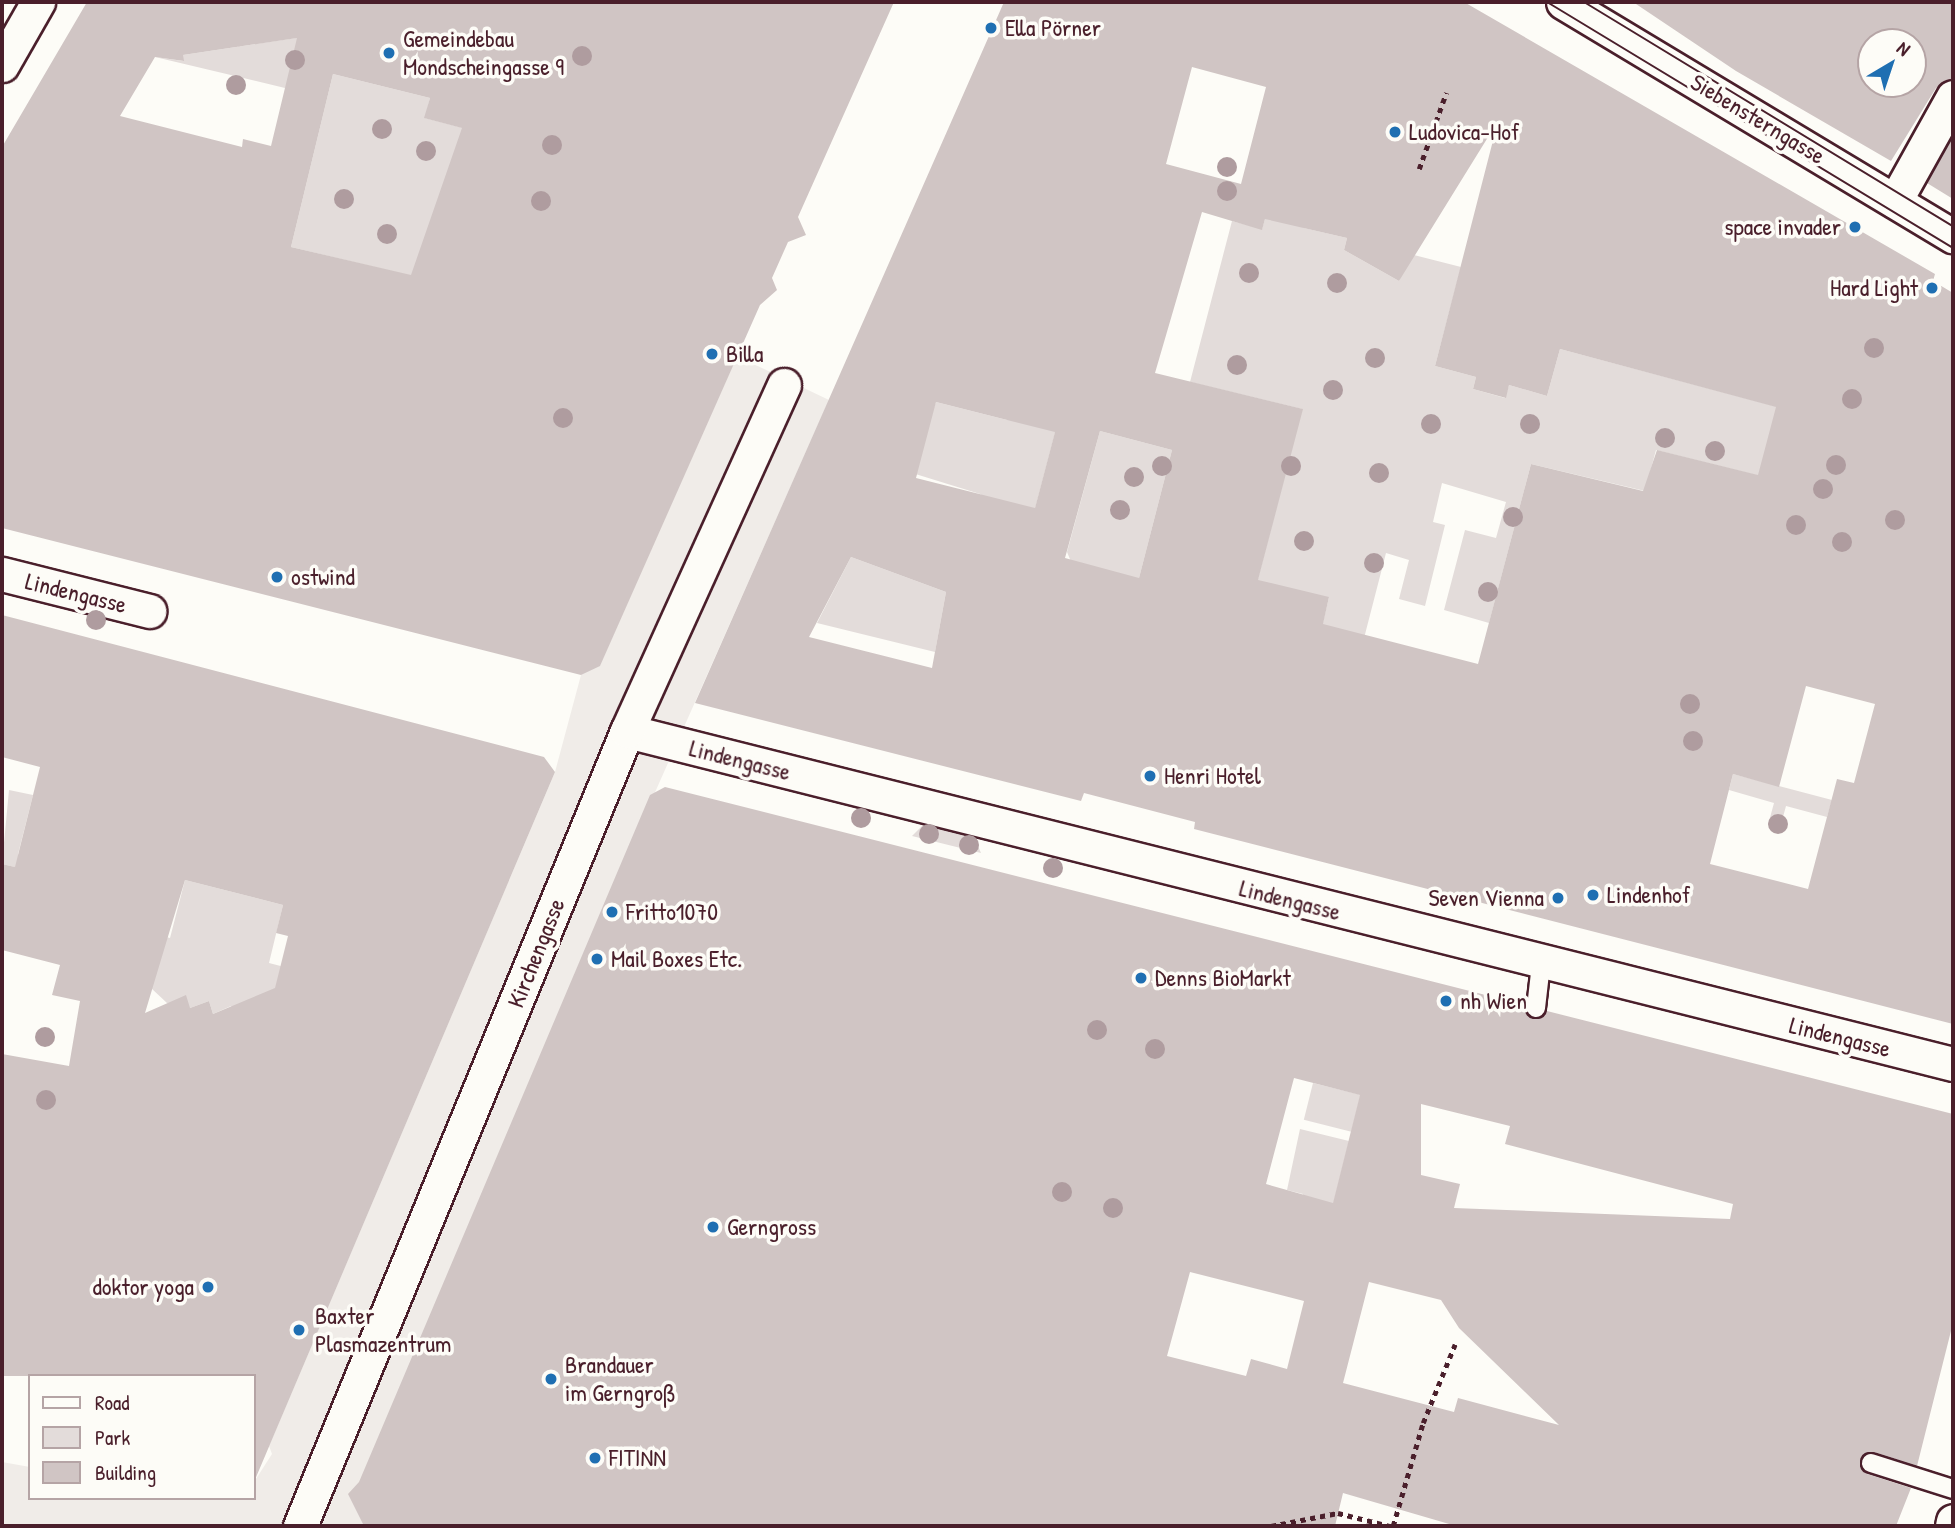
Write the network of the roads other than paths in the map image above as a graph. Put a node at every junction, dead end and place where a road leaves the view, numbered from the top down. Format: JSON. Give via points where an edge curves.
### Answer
{"nodes":[{"id":1,"x":38,"y":2,"type":"edge"},
{"id":2,"x":1563,"y":2,"type":"edge"},
{"id":3,"x":2,"y":65,"type":"edge"},
{"id":4,"x":1953,"y":97,"type":"edge"},
{"id":5,"x":1895,"y":201,"type":"junction"},
{"id":6,"x":1953,"y":236,"type":"edge"},
{"id":7,"x":784,"y":385,"type":"dead end"},
{"id":8,"x":2,"y":574,"type":"edge"},
{"id":9,"x":149,"y":611,"type":"dead end"},
{"id":10,"x":627,"y":731,"type":"junction"},
{"id":11,"x":1541,"y":964,"type":"junction"},
{"id":12,"x":1536,"y":1009,"type":"dead end"},
{"id":13,"x":1953,"y":1064,"type":"edge"},
{"id":14,"x":1871,"y":1463,"type":"dead end"},
{"id":15,"x":1953,"y":1489,"type":"edge"},
{"id":16,"x":300,"y":1526,"type":"edge"}],
"edges":[{"from":1,"to":3,"type":"street"},
{"from":2,"to":5,"type":"street","name":"Siebensterngasse"},
{"from":4,"to":5,"type":"street"},
{"from":5,"to":6,"type":"street","name":"Siebensterngasse"},
{"from":7,"to":10,"type":"street","name":"Kirchengasse"},
{"from":8,"to":9,"type":"street","name":"Lindengasse"},
{"from":10,"to":11,"type":"street","name":"Lindengasse"},
{"from":10,"to":16,"type":"street","name":"Kirchengasse"},
{"from":11,"to":12,"type":"lane"},
{"from":11,"to":13,"type":"street","name":"Lindengasse"},
{"from":14,"to":15,"type":"lane"}]}
